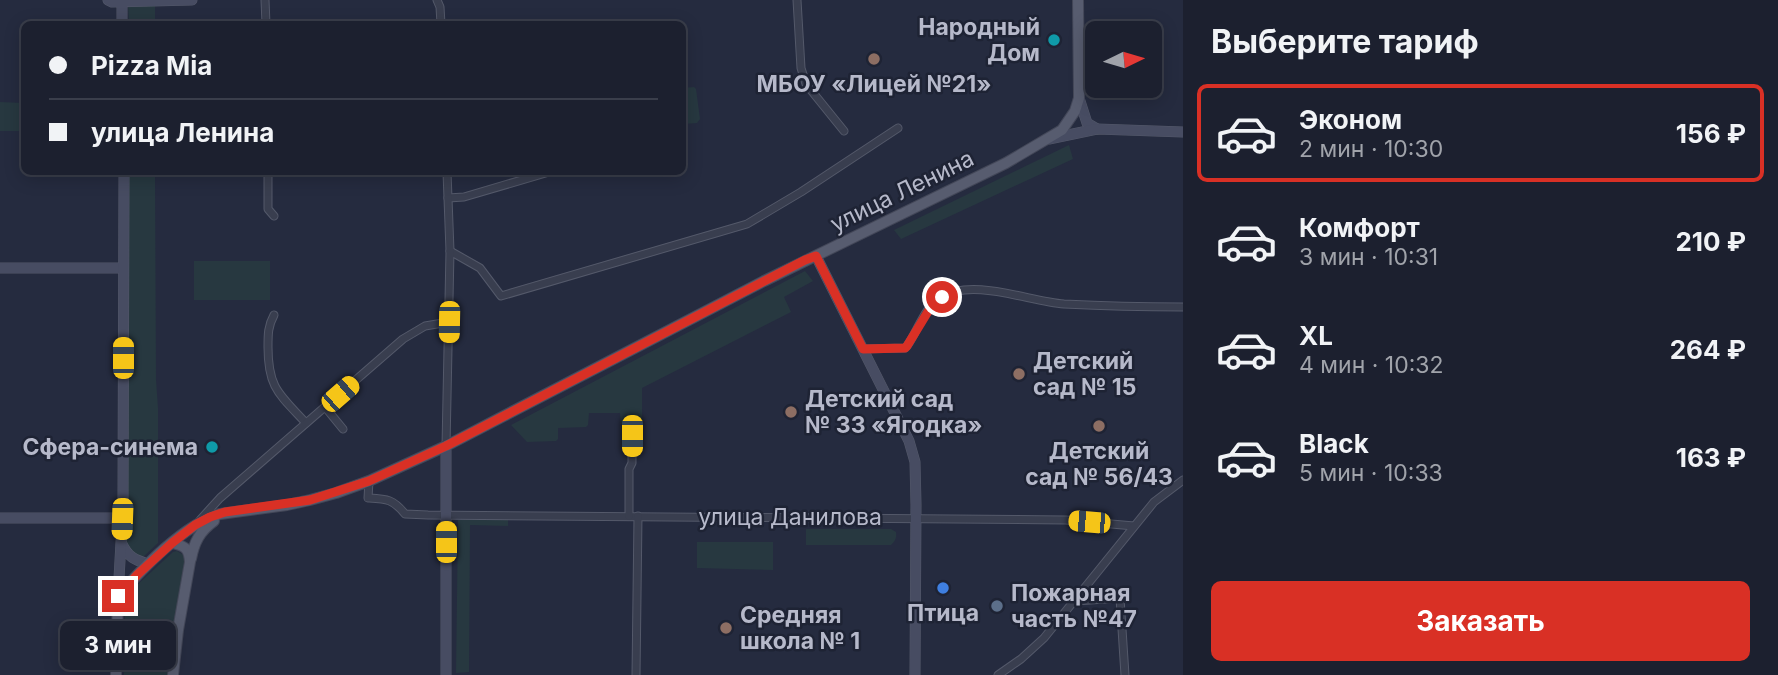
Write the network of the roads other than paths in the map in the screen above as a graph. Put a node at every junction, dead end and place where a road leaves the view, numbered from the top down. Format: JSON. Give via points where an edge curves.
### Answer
{"nodes":[{"id":1,"x":108,"y":0,"type":"edge"},
{"id":2,"x":145,"y":0,"type":"edge"},
{"id":3,"x":192,"y":0,"type":"edge"},
{"id":4,"x":265,"y":0,"type":"edge"},
{"id":5,"x":437,"y":0,"type":"edge"},
{"id":6,"x":797,"y":0,"type":"edge"},
{"id":7,"x":1078,"y":0,"type":"edge"},
{"id":8,"x":122,"y":1,"type":"edge"},
{"id":9,"x":122,"y":21,"type":"edge"},
{"id":10,"x":266,"y":21,"type":"edge"},
{"id":11,"x":441,"y":21,"type":"edge"},
{"id":12,"x":1079,"y":98,"type":"junction"},
{"id":13,"x":898,"y":128,"type":"dead end"},
{"id":14,"x":1097,"y":129,"type":"junction"},
{"id":15,"x":844,"y":131,"type":"dead end"},
{"id":16,"x":1183,"y":132,"type":"edge"},
{"id":17,"x":1049,"y":139,"type":"junction"},
{"id":18,"x":124,"y":175,"type":"edge"},
{"id":19,"x":268,"y":175,"type":"edge"},
{"id":20,"x":447,"y":175,"type":"edge"},
{"id":21,"x":539,"y":175,"type":"edge"},
{"id":22,"x":448,"y":198,"type":"junction"},
{"id":23,"x":274,"y":215,"type":"dead end"},
{"id":24,"x":450,"y":251,"type":"junction"},
{"id":25,"x":816,"y":256,"type":"junction"},
{"id":26,"x":0,"y":268,"type":"edge"},
{"id":27,"x":123,"y":268,"type":"junction"},
{"id":28,"x":1183,"y":307,"type":"edge"},
{"id":29,"x":274,"y":315,"type":"dead end"},
{"id":30,"x":449,"y":322,"type":"junction"},
{"id":31,"x":863,"y":349,"type":"junction"},
{"id":32,"x":324,"y":407,"type":"junction"},
{"id":33,"x":306,"y":423,"type":"junction"},
{"id":34,"x":343,"y":429,"type":"dead end"},
{"id":35,"x":632,"y":436,"type":"dead end"},
{"id":36,"x":446,"y":446,"type":"junction"},
{"id":37,"x":1183,"y":480,"type":"edge"},
{"id":38,"x":369,"y":481,"type":"junction"},
{"id":39,"x":225,"y":512,"type":"junction"},
{"id":40,"x":446,"y":515,"type":"junction"},
{"id":41,"x":634,"y":516,"type":"junction"},
{"id":42,"x":0,"y":518,"type":"edge"},
{"id":43,"x":916,"y":518,"type":"junction"},
{"id":44,"x":122,"y":519,"type":"junction"},
{"id":45,"x":195,"y":525,"type":"junction"},
{"id":46,"x":1134,"y":526,"type":"junction"},
{"id":47,"x":121,"y":543,"type":"junction"},
{"id":48,"x":172,"y":543,"type":"junction"},
{"id":49,"x":190,"y":562,"type":"junction"},
{"id":50,"x":148,"y":564,"type":"junction"},
{"id":51,"x":118,"y":596,"type":"junction"},
{"id":52,"x":1075,"y":601,"type":"junction"},
{"id":53,"x":116,"y":675,"type":"edge"},
{"id":54,"x":173,"y":675,"type":"edge"},
{"id":55,"x":446,"y":675,"type":"edge"},
{"id":56,"x":636,"y":675,"type":"edge"},
{"id":57,"x":915,"y":675,"type":"edge"},
{"id":58,"x":998,"y":675,"type":"edge"},
{"id":59,"x":1125,"y":675,"type":"edge"}],
"edges":[{"from":1,"to":8,"type":"street"},
{"from":2,"to":3,"type":"street"},
{"from":2,"to":8,"type":"street"},
{"from":4,"to":10,"type":"street"},
{"from":5,"to":11,"type":"street"},
{"from":6,"to":15,"type":"street","via":[[806,84]]},
{"from":7,"to":12,"type":"main road","name":"улица Ленина"},
{"from":8,"to":9,"type":"street"},
{"from":12,"to":14,"type":"street","name":"улица Ленина","via":[[1087,123]]},
{"from":12,"to":17,"type":"main road","name":"улица Ленина","via":[[1069,121]]},
{"from":13,"to":24,"type":"street","via":[[747,224],[501,296],[480,268]]},
{"from":14,"to":16,"type":"street"},
{"from":14,"to":17,"type":"street"},
{"from":17,"to":25,"type":"main road","name":"улица Ленина"},
{"from":18,"to":27,"type":"street"},
{"from":19,"to":23,"type":"street","via":[[268,209]]},
{"from":20,"to":22,"type":"street"},
{"from":21,"to":22,"type":"street"},
{"from":22,"to":24,"type":"street"},
{"from":24,"to":30,"type":"street"},
{"from":25,"to":31,"type":"street"},
{"from":25,"to":36,"type":"main road","name":"улица Ленина"},
{"from":26,"to":27,"type":"street"},
{"from":27,"to":44,"type":"street"},
{"from":28,"to":31,"type":"street","via":[[1060,303],[965,290],[932,305],[905,348]]},
{"from":29,"to":33,"type":"street","via":[[268,327],[269,373],[277,392]]},
{"from":30,"to":32,"type":"street","name":"улица Ленина","via":[[425,326],[403,339]]},
{"from":30,"to":36,"type":"street"},
{"from":31,"to":43,"type":"street","via":[[912,450]]},
{"from":32,"to":33,"type":"street","name":"улица Ленина"},
{"from":32,"to":34,"type":"street"},
{"from":33,"to":45,"type":"street","name":"улица Ленина"},
{"from":35,"to":41,"type":"street","via":[[629,469]]},
{"from":36,"to":38,"type":"main road","name":"улица Ленина"},
{"from":36,"to":40,"type":"street"},
{"from":37,"to":46,"type":"street","via":[[1154,502]]},
{"from":38,"to":39,"type":"main road","name":"улица Ленина","via":[[310,500]]},
{"from":38,"to":40,"type":"street","name":"улица Данилова","via":[[368,498],[395,502],[405,514]]},
{"from":39,"to":45,"type":"main road","name":"улица Ленина"},
{"from":39,"to":49,"type":"main road","via":[[198,537]]},
{"from":40,"to":41,"type":"street","name":"улица Данилова"},
{"from":40,"to":55,"type":"street"},
{"from":41,"to":43,"type":"street","name":"улица Данилова"},
{"from":41,"to":56,"type":"street"},
{"from":42,"to":44,"type":"street"},
{"from":43,"to":46,"type":"street","name":"улица Данилова","via":[[1066,520]]},
{"from":43,"to":57,"type":"street"},
{"from":44,"to":47,"type":"street"},
{"from":45,"to":48,"type":"main road","name":"улица Ленина"},
{"from":46,"to":52,"type":"street"},
{"from":47,"to":50,"type":"street","via":[[134,560]]},
{"from":47,"to":51,"type":"street"},
{"from":48,"to":49,"type":"main road","via":[[187,550]]},
{"from":48,"to":50,"type":"main road","name":"улица Ленина"},
{"from":49,"to":54,"type":"main road"},
{"from":50,"to":51,"type":"main road","name":"улица Ленина"},
{"from":51,"to":53,"type":"main road"},
{"from":52,"to":58,"type":"street","via":[[1044,639]]},
{"from":52,"to":59,"type":"street","via":[[1120,598]]}]}
